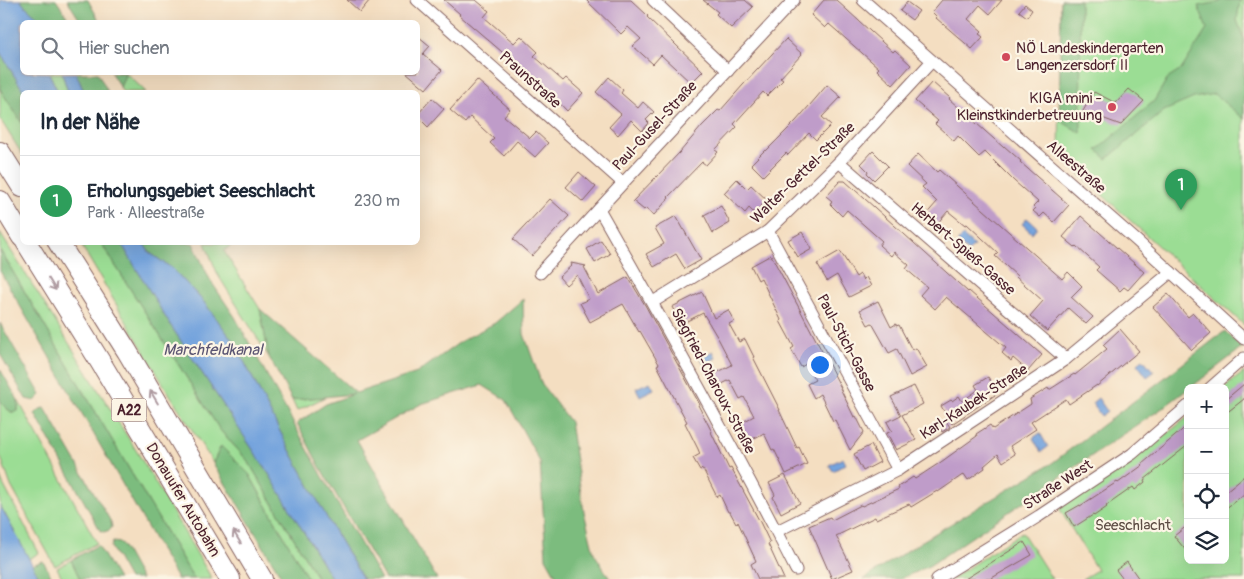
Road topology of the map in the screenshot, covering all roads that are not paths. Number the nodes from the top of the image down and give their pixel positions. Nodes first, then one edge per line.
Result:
1 (417, 0) edge
2 (653, 0) edge
3 (794, 0) edge
4 (863, 0) edge
5 (932, 61) junction
6 (728, 71) junction
7 (0, 152) edge
8 (839, 162) junction
9 (623, 183) junction
10 (20, 184) edge
11 (0, 201) edge
12 (599, 209) junction
13 (768, 231) junction
14 (20, 234) edge
15 (28, 245) edge
16 (60, 245) edge
17 (1171, 272) junction
18 (540, 273) dead end
19 (653, 302) junction
20 (1244, 339) edge
21 (1244, 358) edge
22 (1066, 359) junction
23 (1215, 384) edge
24 (1184, 409) edge
25 (898, 470) junction
26 (776, 531) junction
27 (796, 570) dead end
28 (230, 579) edge
29 (262, 579) edge
30 (937, 579) edge

1 - 9 street, Praunstraße
2 - 6 street
3 - 6 street, Paul-Gusel-Straße
4 - 5 street, Alleestraße
5 - 8 street, Walter-Gettel-Straße
5 - 17 street, Alleestraße
6 - 9 street, Paul-Gusel-Straße
7 - 10 highway
8 - 13 street, Walter-Gettel-Straße
8 - 22 street, Herbert-Spieß-Gasse
9 - 12 street, Paul-Gusel-Straße
11 - 14 highway
12 - 18 street, Paul-Gusel-Straße
12 - 19 street, Siegfried-Charoux-Straße
13 - 19 street, Walter-Gettel-Straße
13 - 25 street, Paul-Stich-Gasse
15 -> 28 highway, Donauufer Autobahn / A22
29 -> 16 highway, Donauufer Autobahn / A22
17 - 20 street, Alleestraße
17 - 22 street, Karl-Kaubek-Straße
19 - 26 street, Siegfried-Charoux-Straße
21 - 23 street
22 - 25 street, Karl-Kaubek-Straße
24 - 30 street, Straße West
25 - 26 street, Karl-Kaubek-Straße
26 - 27 street, Siegfried-Charoux-Straße

